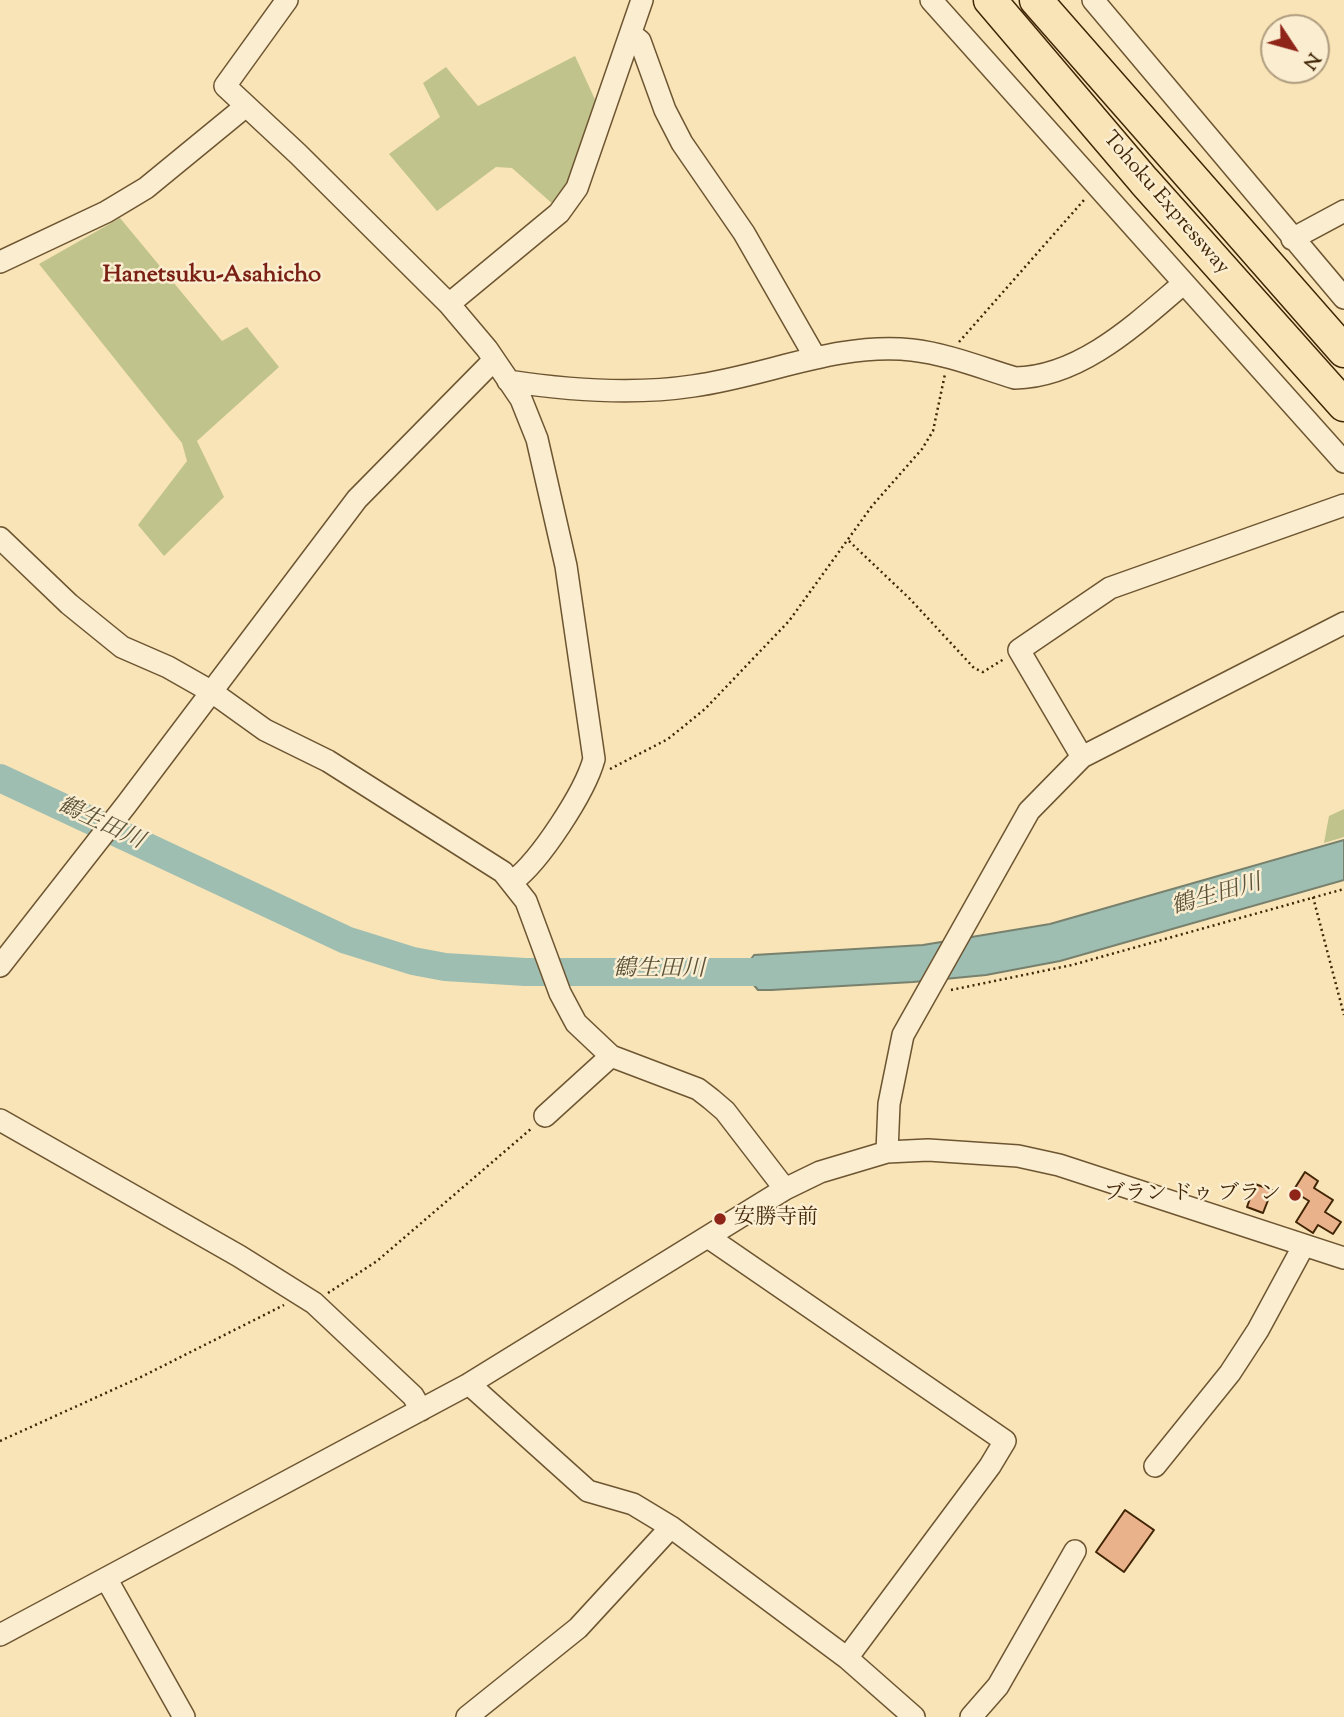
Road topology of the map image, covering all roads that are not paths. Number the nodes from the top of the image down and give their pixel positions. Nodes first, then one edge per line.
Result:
1 (286, 0) edge
2 (642, 0) edge
3 (931, 0) edge
4 (989, 0) edge
5 (1036, 0) edge
6 (1093, 0) edge
7 (631, 34) junction
8 (246, 106) junction
9 (1344, 211) edge
10 (1292, 239) junction
11 (0, 262) edge
12 (1184, 283) junction
13 (1344, 298) edge
14 (449, 304) junction
15 (1344, 351) edge
16 (815, 357) junction
17 (494, 360) junction
18 (508, 381) junction
19 (1344, 405) edge
20 (1344, 462) edge
21 (1344, 505) edge
22 (0, 538) edge
23 (1344, 623) edge
24 (212, 692) junction
25 (1082, 757) junction
26 (513, 881) junction
27 (0, 966) edge
28 (611, 1056) junction
29 (545, 1116) road end
30 (0, 1120) edge
31 (887, 1152) junction
32 (785, 1189) junction
33 (708, 1237) junction
34 (1304, 1245) junction
35 (1344, 1258) edge
36 (469, 1384) junction
37 (421, 1410) junction
38 (1155, 1466) dead end
39 (671, 1527) junction
40 (1075, 1551) dead end
41 (107, 1580) junction
42 (0, 1635) edge
43 (848, 1658) junction
44 (184, 1717) edge
45 (467, 1717) edge
46 (914, 1717) edge
47 (971, 1717) edge

1 - 8 street
2 - 7 street
3 - 12 street
4 - 19 highway, Tohoku Expressway
5 - 15 highway, Tohoku Expressway
6 - 10 street
7 - 14 street
7 - 16 street
8 - 11 street
8 - 14 street
9 - 10 street
10 - 13 street
12 - 16 street
12 - 20 street
14 - 17 street
16 - 18 street
17 - 18 street
17 - 24 street
18 - 26 street
21 - 25 street
22 - 24 street
23 - 25 street
24 - 26 street
24 - 27 street
25 - 31 street
26 - 28 street
28 - 29 street
28 - 32 street
30 - 37 street
31 - 32 street
31 - 34 street
32 - 33 street
33 - 36 street
33 - 43 street
34 - 35 street
34 - 38 street
36 - 37 street
36 - 39 street
37 - 41 street
39 - 43 street
39 - 45 street
40 - 47 street
41 - 42 street
41 - 44 street
43 - 46 street

